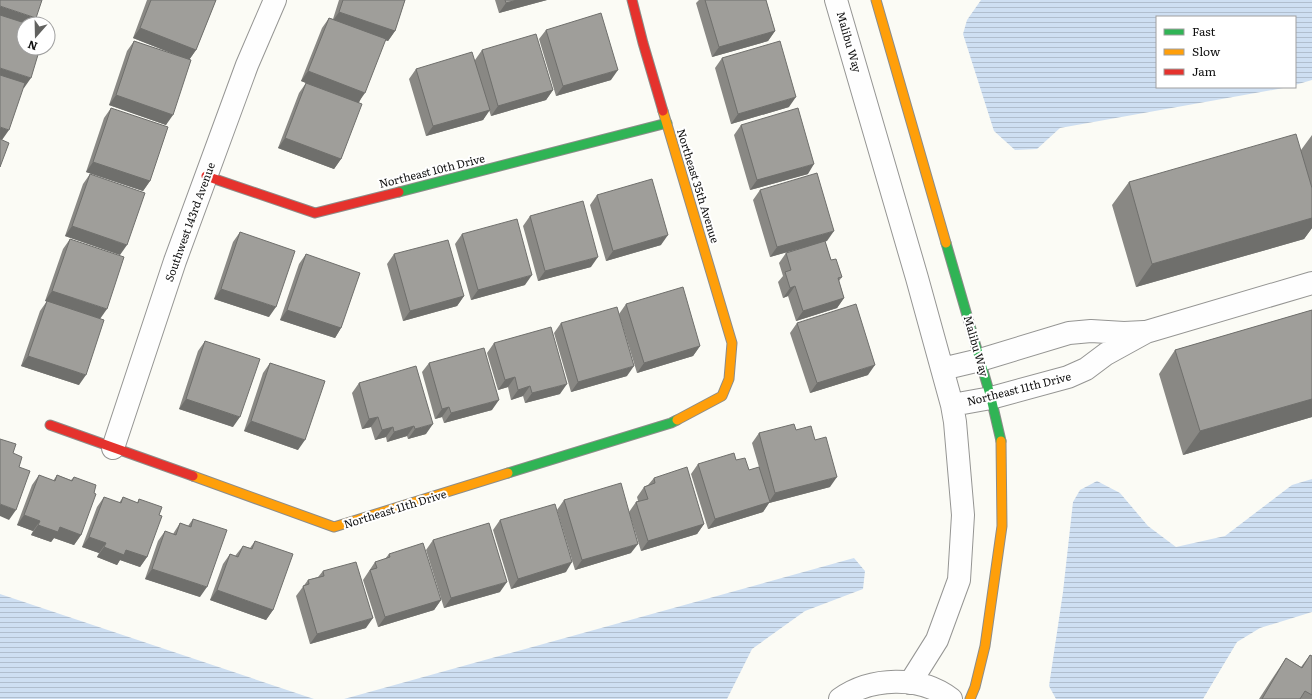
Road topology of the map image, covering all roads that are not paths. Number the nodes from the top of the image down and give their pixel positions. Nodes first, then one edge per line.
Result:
1 (275, 0) edge
2 (632, 0) edge
3 (836, 0) edge
4 (876, 0) edge
5 (667, 123) junction
6 (206, 176) junction
7 (1312, 283) edge
8 (1146, 332) junction
9 (980, 360) junction
10 (942, 369) junction
11 (729, 379) joint
12 (991, 398) junction
13 (952, 405) junction
14 (50, 425) dead end
15 (113, 448) junction
16 (910, 683) junction
17 (840, 699) edge
18 (951, 699) edge
19 (970, 699) edge

1 - 6 street, Southwest 143rd Avenue
2 - 5 street, Northeast 35th Avenue
3 - 10 street, Malibu Way
4 - 9 street, Malibu Way
5 - 6 street, Northeast 10th Drive
5 - 11 street, Northeast 35th Avenue
6 - 15 street, Southwest 143rd Avenue
7 - 8 street, Northeast 11th Drive
8 - 9 street, Northeast 11th Drive
8 - 12 street, Northeast 11th Drive
9 - 10 street, Northeast 11th Drive
9 - 12 street, Malibu Way
10 - 13 street, Malibu Way
11 - 15 street, Northeast 11th Drive
12 - 13 street, Northeast 11th Drive
12 - 19 street, Malibu Way
13 - 16 street, Malibu Way
14 - 15 street, Northeast 11th Drive
16 - 17 street
16 - 18 street

